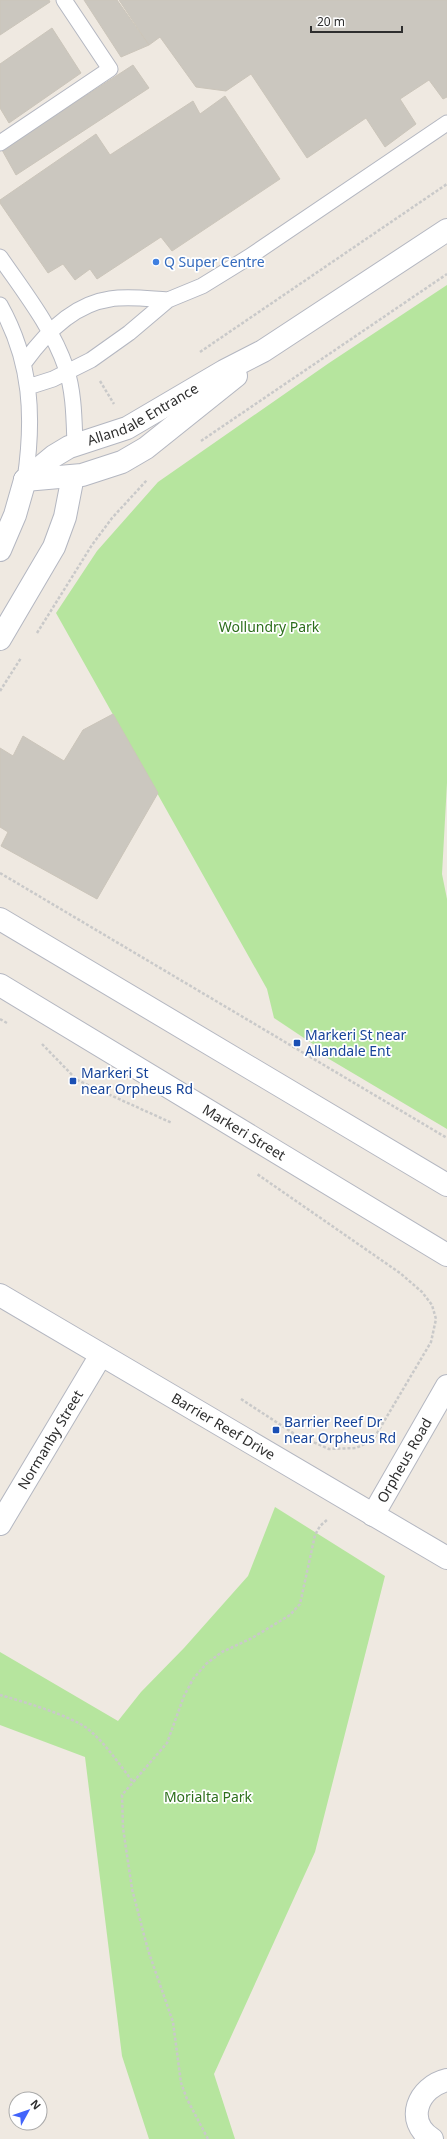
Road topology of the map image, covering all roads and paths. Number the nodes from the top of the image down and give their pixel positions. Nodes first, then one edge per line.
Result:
1 (64, 0) edge
2 (447, 123) edge
3 (0, 143) edge
4 (447, 184) edge
5 (447, 230) edge
6 (0, 257) edge
7 (447, 274) edge
8 (168, 300) junction
9 (0, 305) edge
10 (50, 332) junction
11 (263, 351) junction
12 (194, 356) dead end
13 (24, 363) junction
14 (67, 373) junction
15 (97, 375) dead end
16 (28, 387) junction
17 (116, 407) dead end
18 (198, 443) dead end
19 (75, 444) junction
20 (73, 476) junction
21 (149, 478) dead end
22 (24, 480) junction
23 (0, 550) edge
24 (0, 639) edge
25 (33, 639) dead end
26 (25, 652) dead end
27 (0, 691) edge
28 (0, 873) edge
29 (0, 919) edge
30 (0, 986) edge
31 (0, 1019) edge
32 (11, 1025) dead end
33 (39, 1041) dead end
34 (174, 1124) dead end
35 (447, 1138) edge
36 (255, 1173) dead end
37 (447, 1185) edge
38 (447, 1255) edge
39 (0, 1295) edge
40 (101, 1355) junction
41 (447, 1386) edge
42 (241, 1399) dead end
43 (341, 1496) junction
44 (373, 1515) junction
45 (0, 1524) edge
46 (447, 1558) edge
47 (0, 1695) edge
48 (133, 1782) junction
49 (447, 2080) edge
50 (208, 2139) edge
51 (432, 2139) edge

1 - 3 lane
2 - 8 lane
4 - 12 path
5 - 11 street, Allandale Entrance
6 - 10 lane
7 - 18 path
8 - 10 lane
8 - 14 lane
9 - 13 lane
10 - 13 lane
10 - 14 lane
11 - 19 street, Allandale Entrance
11 - 20 street, Allandale Entrance
13 - 16 lane
14 - 16 lane
14 - 19 lane
15 - 17 path
16 - 22 lane
19 - 20 street
19 - 22 street, Allandale Entrance
20 - 22 street, Allandale Entrance
20 - 24 street
21 - 25 path
22 - 23 street
26 - 27 path
28 - 35 path
29 - 37 street
30 - 38 street, Markeri Street
31 - 32 path
33 - 34 path
36 - 42 path
39 - 40 street, Barrier Reef Drive
40 - 43 street, Barrier Reef Drive
40 - 45 street, Normanby Street
41 - 44 street, Orpheus Road
43 - 44 street, Barrier Reef Drive
43 - 48 path
44 - 46 street, Barrier Reef Drive
47 - 48 path
48 - 50 path
49 - 51 street

